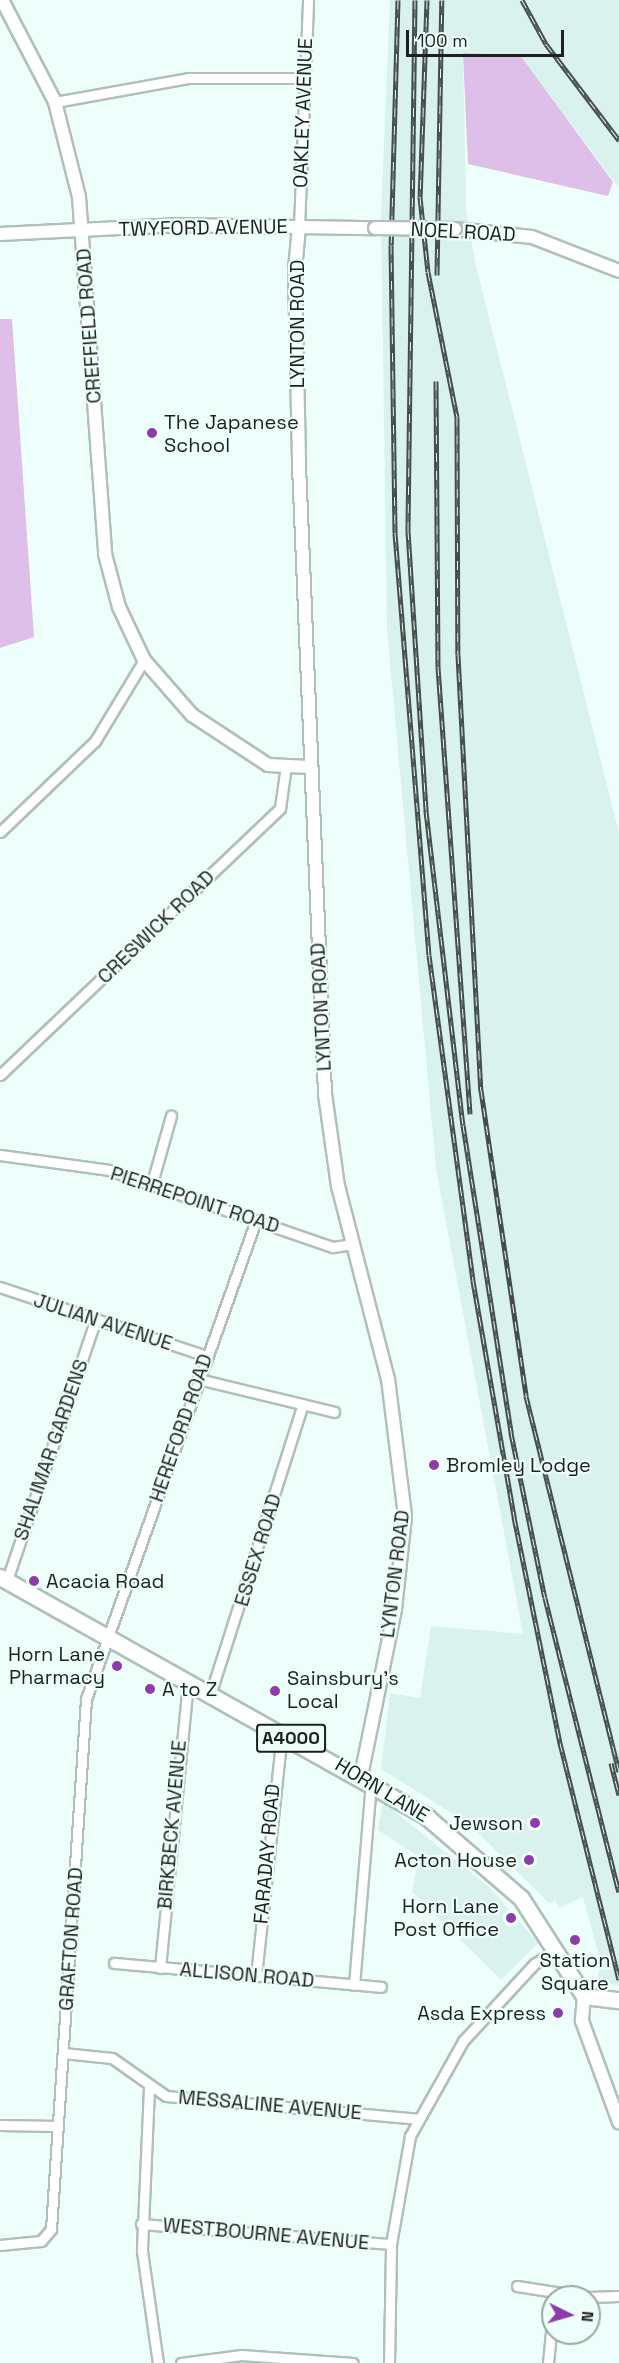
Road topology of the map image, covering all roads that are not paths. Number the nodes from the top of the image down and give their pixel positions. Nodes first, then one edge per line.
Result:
1 (2, 0) edge
2 (308, 0) edge
3 (304, 78) junction
4 (55, 102) junction
5 (299, 226) junction
6 (82, 231) junction
7 (0, 234) edge
8 (619, 272) edge
9 (144, 660) junction
10 (286, 766) junction
11 (310, 767) junction
12 (0, 832) edge
13 (0, 1075) edge
14 (171, 1116) dead end
15 (0, 1155) edge
16 (152, 1183) junction
17 (256, 1220) junction
18 (351, 1244) junction
19 (0, 1287) edge
20 (96, 1319) junction
21 (206, 1356) junction
22 (198, 1378) junction
23 (303, 1404) junction
24 (334, 1412) dead end
25 (3, 1578) edge
26 (109, 1637) junction
27 (188, 1683) junction
28 (210, 1695) junction
29 (282, 1733) junction
30 (367, 1779) junction
31 (556, 1950) junction
32 (114, 1963) dead end
33 (160, 1968) junction
34 (256, 1976) junction
35 (354, 1985) junction
36 (381, 1987) dead end
37 (584, 1996) junction
38 (619, 2000) edge
39 (63, 2053) junction
40 (149, 2088) junction
41 (417, 2119) junction
42 (619, 2122) edge
43 (0, 2125) edge
44 (56, 2126) junction
45 (141, 2224) junction
46 (391, 2244) junction
47 (0, 2245) edge
48 (517, 2286) dead end
49 (541, 2291) edge
50 (619, 2296) edge
51 (601, 2297) edge
52 (550, 2345) edge
53 (158, 2363) edge
54 (181, 2363) edge
55 (353, 2363) edge
56 (389, 2363) edge
57 (548, 2363) edge

1 - 4 street, CREFFIELD ROAD
2 - 3 street, OAKLEY AVENUE
3 - 4 street
3 - 5 street, OAKLEY AVENUE
4 - 6 street, CREFFIELD ROAD
5 - 6 street, TWYFORD AVENUE
5 - 8 street, NOEL ROAD, bridge
5 - 11 street, LYNTON ROAD
6 - 7 street, TWYFORD AVENUE
6 - 9 street, CREFFIELD ROAD
9 - 10 street, CREFFIELD ROAD
9 - 12 street
10 - 11 street, CREFFIELD ROAD
10 - 13 street, CRESWICK ROAD
11 - 18 street, LYNTON ROAD
14 - 16 street
15 - 16 street, PIERREPOINT ROAD
16 - 17 street, PIERREPOINT ROAD
17 - 18 street, PIERREPOINT ROAD
17 - 21 street, HEREFORD ROAD
18 - 30 street, LYNTON ROAD
19 - 20 street, JULIAN AVENUE
20 - 21 street, JULIAN AVENUE
20 - 25 street, SHALIMAR GARDENS
21 - 22 street, HEREFORD ROAD
22 - 23 street
22 - 26 street, HEREFORD ROAD
23 - 24 street
23 - 28 street, ESSEX ROAD
25 - 26 main road, HORN LANE / A4000
26 - 27 main road, HORN LANE / A4000
26 - 39 street, GRAFTON ROAD
27 - 28 main road, HORN LANE / A4000
27 - 33 street, BIRKBECK AVENUE
28 - 29 main road, HORN LANE / A4000
29 - 30 main road, HORN LANE / A4000
29 - 34 street, FARADAY ROAD
30 - 31 main road, HORN LANE / A4000
30 - 35 street
31 - 37 main road, HORN LANE / A4000
31 - 41 street
32 - 33 street, ALLISON ROAD
33 - 34 street, ALLISON ROAD
34 - 35 street, ALLISON ROAD
35 - 36 street, ALLISON ROAD
37 - 38 main road
37 - 42 street
39 - 40 street, MESSALINE AVENUE
39 - 44 street, GRAFTON ROAD
40 - 41 street, MESSALINE AVENUE
40 - 45 street
41 - 46 street
43 - 44 street
44 - 47 street, GRAFTON ROAD
45 - 46 street, WESTBOURNE AVENUE
45 - 53 street
46 - 56 street
48 - 49 street
50 - 51 street
52 - 57 street
54 - 55 street

